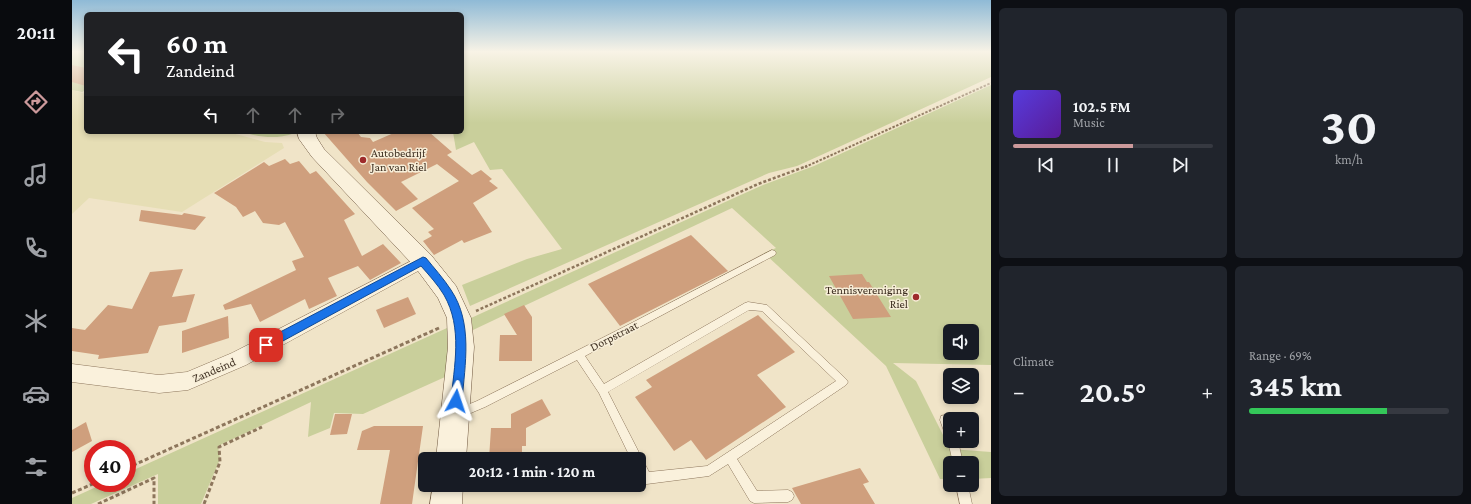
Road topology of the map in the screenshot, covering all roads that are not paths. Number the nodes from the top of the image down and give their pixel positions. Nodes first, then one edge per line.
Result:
1 (307, 134) edge
2 (772, 253) dead end
3 (423, 260) junction
4 (579, 354) junction
5 (72, 373) edge
6 (602, 390) junction
7 (455, 415) junction
8 (451, 452) edge
9 (633, 452) edge
10 (730, 457) junction
11 (646, 478) edge
12 (447, 492) edge
13 (963, 492) edge
14 (788, 496) dead end
15 (446, 504) edge
16 (966, 504) edge

1 - 3 street
2 - 4 lane, Dorpstraat
3 - 5 street, Zandeind
3 - 7 street
4 - 6 lane
4 - 7 lane, Dorpstraat
6 - 9 lane
6 - 10 lane
7 - 8 street
10 - 11 lane
10 - 14 lane
12 - 15 street
13 - 16 lane

